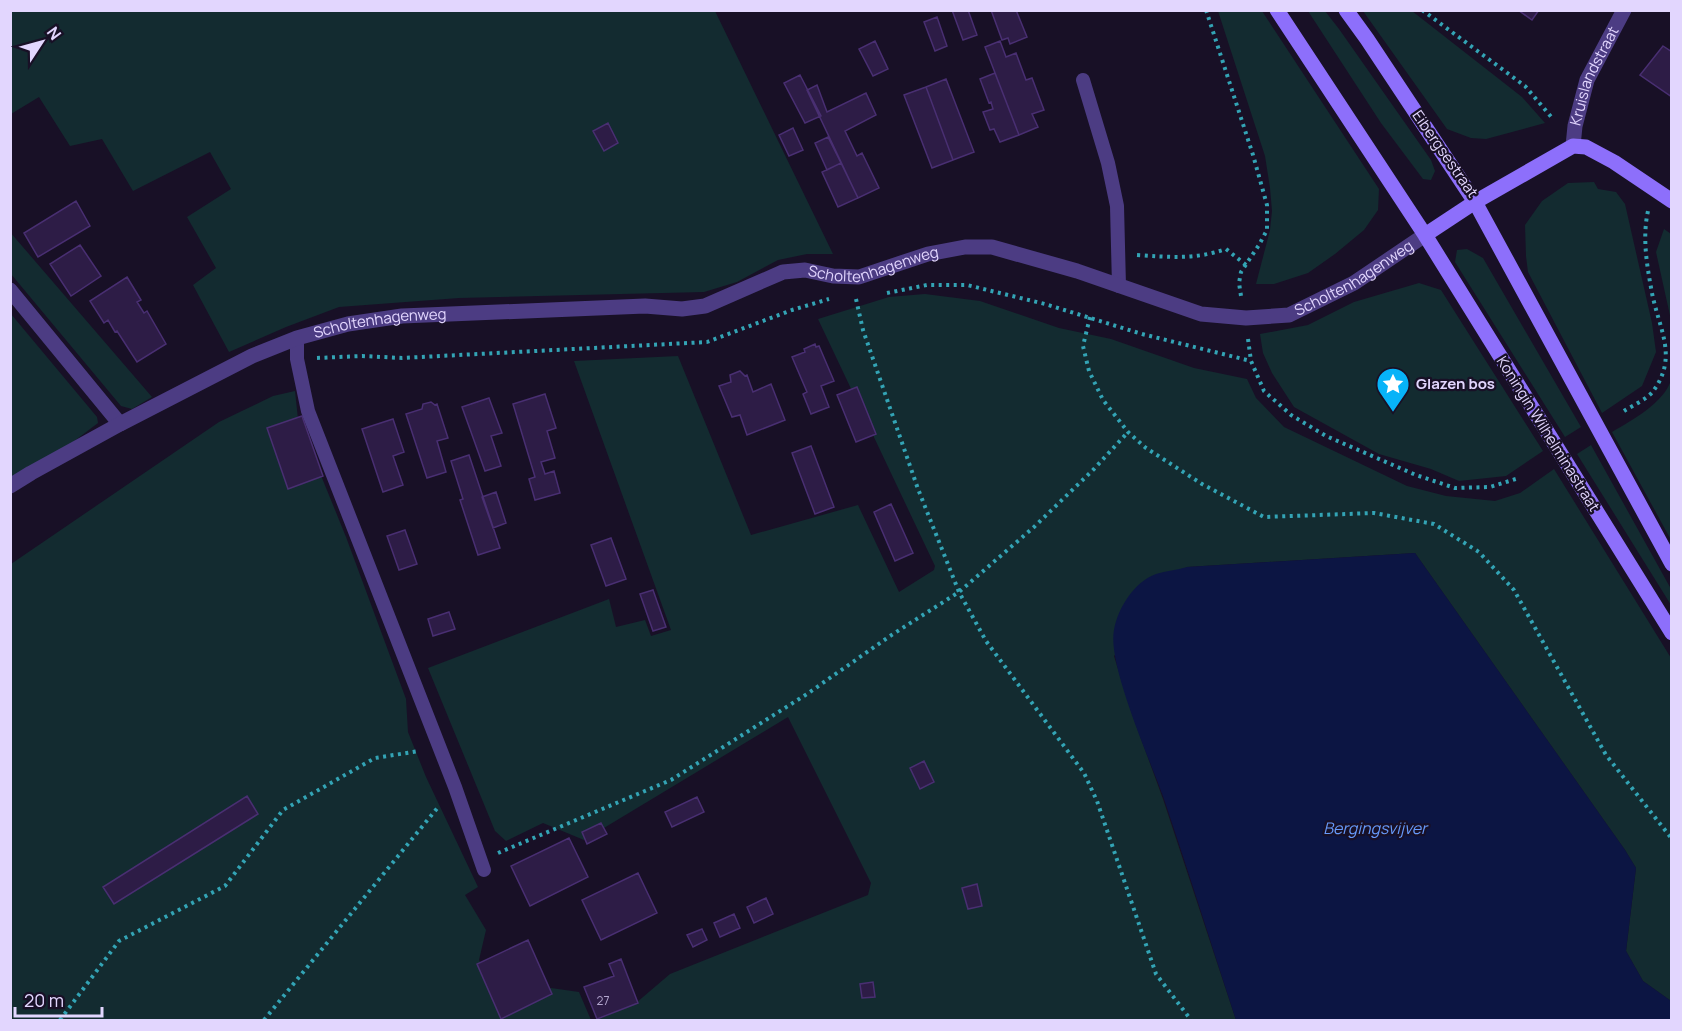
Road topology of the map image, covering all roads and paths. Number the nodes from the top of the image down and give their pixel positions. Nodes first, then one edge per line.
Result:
1 (1206, 10) edge
2 (1276, 10) edge
3 (1346, 10) edge
4 (1422, 10) edge
5 (1624, 10) edge
6 (1083, 80) dead end
7 (1573, 146) junction
8 (1658, 191) junction
9 (1671, 201) edge
10 (1475, 202) junction
11 (1425, 235) junction
12 (1119, 253) junction
13 (1246, 265) junction
14 (1119, 285) junction
15 (10, 290) edge
16 (876, 296) dead end
17 (866, 297) dead end
18 (838, 298) dead end
19 (847, 298) dead end
20 (855, 298) junction
21 (1090, 317) junction
22 (1246, 318) junction
23 (297, 338) junction
24 (297, 359) junction
25 (1624, 411) dead end
26 (120, 424) junction
27 (1128, 432) junction
28 (1519, 478) dead end
29 (10, 486) edge
30 (1671, 564) edge
31 (959, 592) junction
32 (1671, 633) edge
33 (440, 748) junction
34 (455, 787) junction
35 (1671, 839) edge
36 (482, 865) joint
37 (60, 1020) edge
38 (264, 1020) edge
39 (1191, 1020) edge

1 - 13 path
2 - 11 main road
3 - 10 main road, Eibergsestraat
4 - 7 path
5 - 7 street, Kruislandstraat
6 - 12 lane
7 - 8 main road
7 - 10 main road, Eibergsestraat
8 - 9 main road
8 - 25 path
10 - 11 main road
10 - 30 main road
11 - 22 street, Scholtenhagenweg
11 - 32 main road, Koningin Wilhelminastraat
12 - 13 path
12 - 14 lane
13 - 22 path
14 - 22 street, Scholtenhagenweg
14 - 23 street, Scholtenhagenweg
15 - 26 street
16 - 21 path
17 - 20 path
18 - 24 path, Scholtenhagenweg
19 - 20 path
20 - 31 path
21 - 27 path
21 - 28 path
23 - 24 lane, Scholtenhagenweg
23 - 26 street, Scholtenhagenweg
24 - 33 lane, Scholtenhagenweg
26 - 29 street, Scholtenhagenweg
27 - 31 path
27 - 35 path
31 - 36 path
31 - 39 path
33 - 34 lane, Scholtenhagenweg
33 - 37 path
34 - 36 lane, Scholtenhagenweg
34 - 38 path

